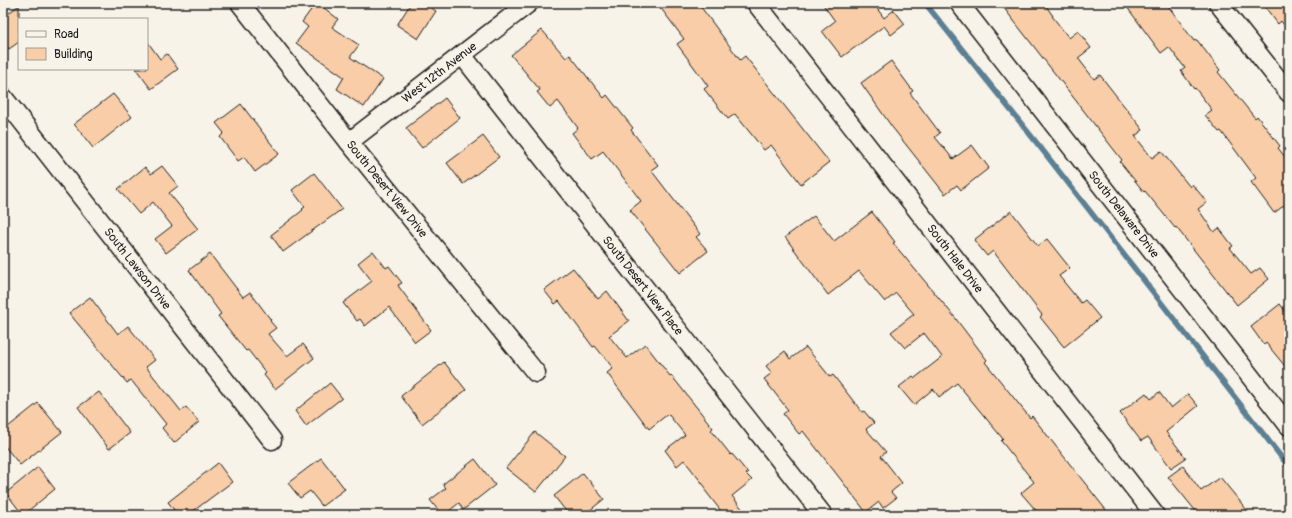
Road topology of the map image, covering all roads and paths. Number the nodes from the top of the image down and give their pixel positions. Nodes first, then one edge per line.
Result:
1 (240, 3) edge
2 (529, 3) edge
3 (756, 3) edge
4 (959, 3) edge
5 (1218, 3) edge
6 (462, 55) junction
7 (1289, 93) edge
8 (3, 97) edge
9 (349, 142) junction
10 (536, 373) dead end
11 (1289, 426) edge
12 (272, 440) dead end
13 (823, 515) edge
14 (1155, 515) edge

1 - 9 street, South Desert View Drive
2 - 6 street, West 12th Avenue
3 - 14 street, South Hale Drive
4 - 11 street, South Delaware Drive
5 - 7 street
6 - 9 street, West 12th Avenue
6 - 13 street, South Desert View Place
8 - 12 street, South Lawson Drive
9 - 10 street, South Desert View Drive

